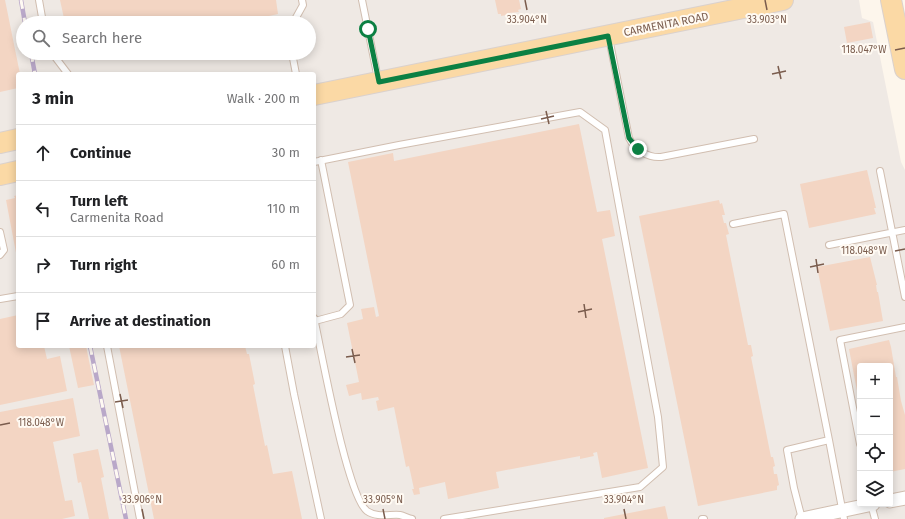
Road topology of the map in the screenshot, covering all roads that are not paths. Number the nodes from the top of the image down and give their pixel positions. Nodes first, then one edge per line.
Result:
1 (39, 0) edge
2 (302, 0) edge
3 (362, 0) edge
4 (783, 0) edge
5 (891, 0) edge
6 (42, 16) edge
7 (297, 16) edge
8 (608, 36) junction
9 (57, 60) edge
10 (293, 60) edge
11 (905, 69) edge
12 (66, 72) edge
13 (296, 72) edge
14 (379, 82) junction
15 (316, 95) edge
16 (16, 139) edge
17 (754, 139) dead end
18 (0, 142) edge
19 (321, 160) junction
20 (316, 161) edge
21 (16, 171) edge
22 (880, 171) dead end
23 (0, 175) edge
24 (733, 224) dead end
25 (905, 230) edge
26 (0, 232) edge
27 (892, 233) junction
28 (829, 245) dead end
29 (0, 255) edge
30 (16, 296) edge
31 (905, 297) edge
32 (0, 299) edge
33 (316, 319) edge
34 (905, 327) edge
35 (316, 328) edge
36 (107, 348) edge
37 (285, 348) edge
38 (858, 435) edge
39 (829, 440) junction
40 (905, 498) edge
41 (893, 500) edge
42 (864, 507) edge
43 (873, 507) edge
44 (843, 515) edge
45 (140, 519) edge
46 (321, 519) edge
47 (412, 519) edge
48 (444, 519) edge
49 (802, 519) edge
50 (875, 519) edge

1 - 6 lane
2 - 7 lane
3 - 14 lane
4 - 8 main road, CARMENITA ROAD
5 - 11 main road
8 - 14 main road, CARMENITA ROAD
8 - 17 lane
9 - 12 lane
10 - 13 lane
14 - 15 main road, CARMENITA ROAD
16 - 18 main road
19 - 20 lane
19 - 33 lane
19 - 48 lane
21 - 23 main road
22 - 27 lane
24 - 39 lane
25 - 27 lane
26 - 29 lane
27 - 28 lane
27 - 31 lane
30 - 32 lane
34 - 38 lane
35 - 47 lane
36 - 45 lane
37 - 46 lane
39 - 44 lane
39 - 49 lane
40 - 41 street
42 - 44 street
43 - 50 lane
44 - 49 street

